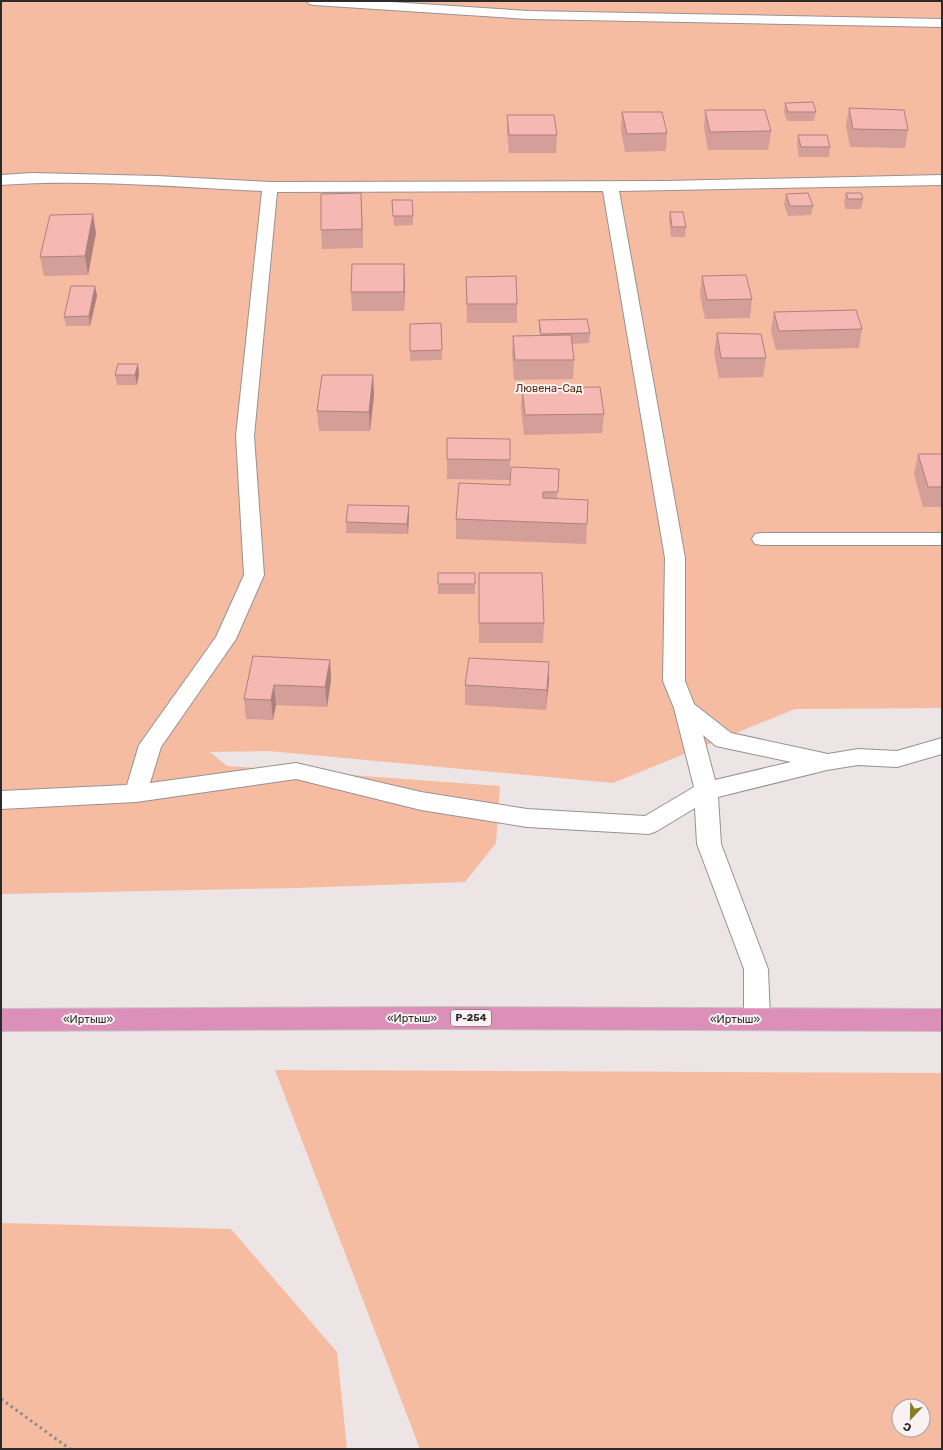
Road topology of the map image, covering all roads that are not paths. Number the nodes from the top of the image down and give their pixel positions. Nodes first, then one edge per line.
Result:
1 (314, 1) edge
2 (942, 23) edge
3 (1, 180) edge
4 (942, 180) edge
5 (610, 186) junction
6 (270, 187) junction
7 (942, 539) edge
8 (762, 540) dead end
9 (685, 708) junction
10 (942, 746) edge
11 (828, 762) junction
12 (706, 791) junction
13 (136, 793) junction
14 (1, 800) edge
15 (757, 1019) junction
16 (1, 1020) edge
17 (942, 1020) edge

1 - 2 lane
3 - 6 lane
4 - 5 lane
5 - 6 lane
5 - 9 lane
6 - 13 lane
7 - 8 lane
9 - 11 lane
9 - 12 lane
10 - 11 lane
11 - 12 lane
12 - 13 lane
12 - 15 lane
13 - 14 lane
15 - 16 highway, «Иртыш» / Р-254
15 - 17 highway, «Иртыш» / Р-254

